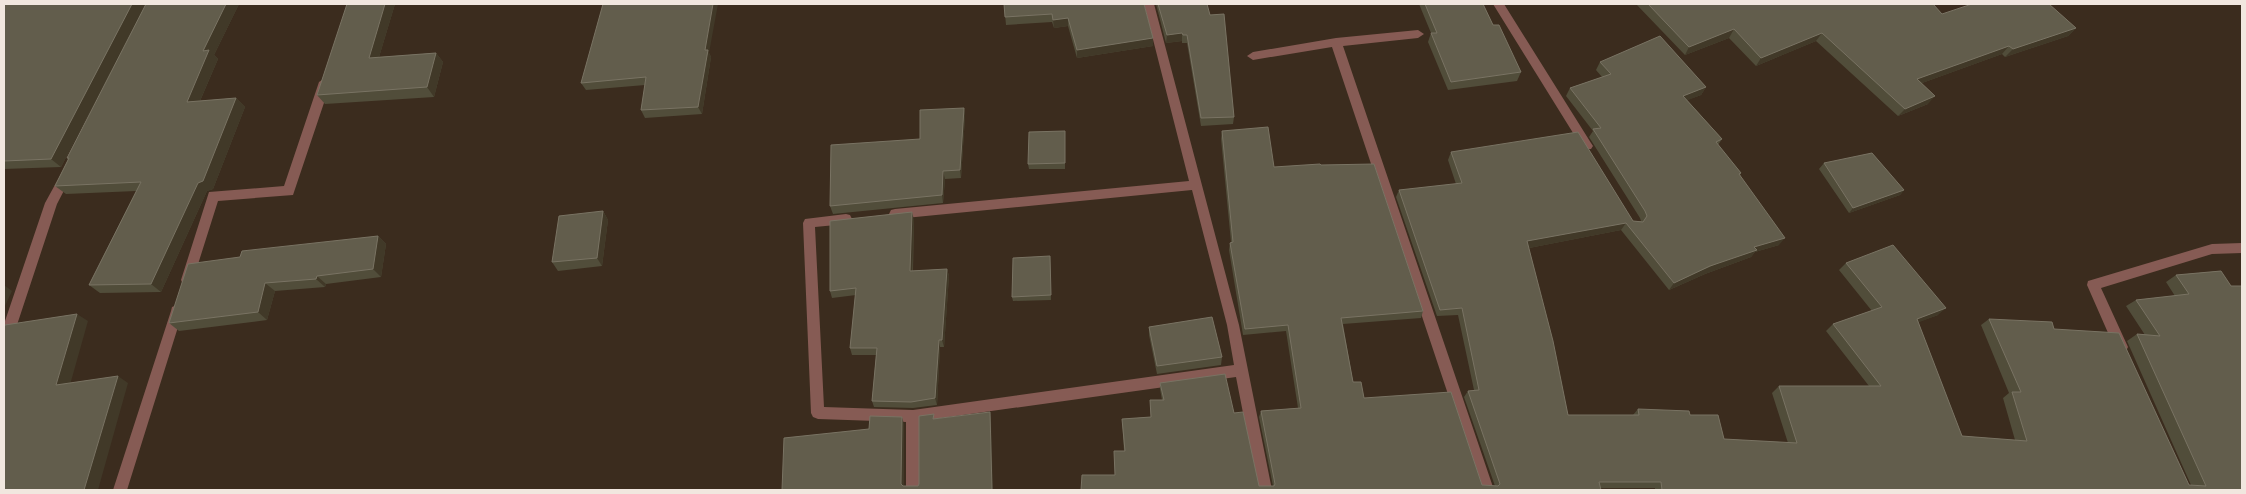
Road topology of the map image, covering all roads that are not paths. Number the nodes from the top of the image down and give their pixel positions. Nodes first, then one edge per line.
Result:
1 (1149, 4) edge
2 (1498, 4) edge
3 (1418, 34) dead end
4 (1336, 42) junction
5 (1253, 56) dead end
6 (330, 68) edge
7 (1592, 155) edge
8 (73, 160) edge
9 (1196, 185) junction
10 (878, 216) edge
11 (858, 218) edge
12 (2242, 248) edge
13 (4, 344) edge
14 (2125, 357) edge
15 (1241, 370) junction
16 (913, 416) junction
17 (120, 490) edge
18 (913, 490) edge
19 (1265, 490) edge
20 (1486, 490) edge

1 - 9 street
2 - 7 street
3 - 4 street
4 - 5 street
4 - 20 street
6 - 17 street
8 - 13 street
9 - 10 street
9 - 15 street
11 - 16 street
12 - 14 street
15 - 16 street
15 - 19 street
16 - 18 street

